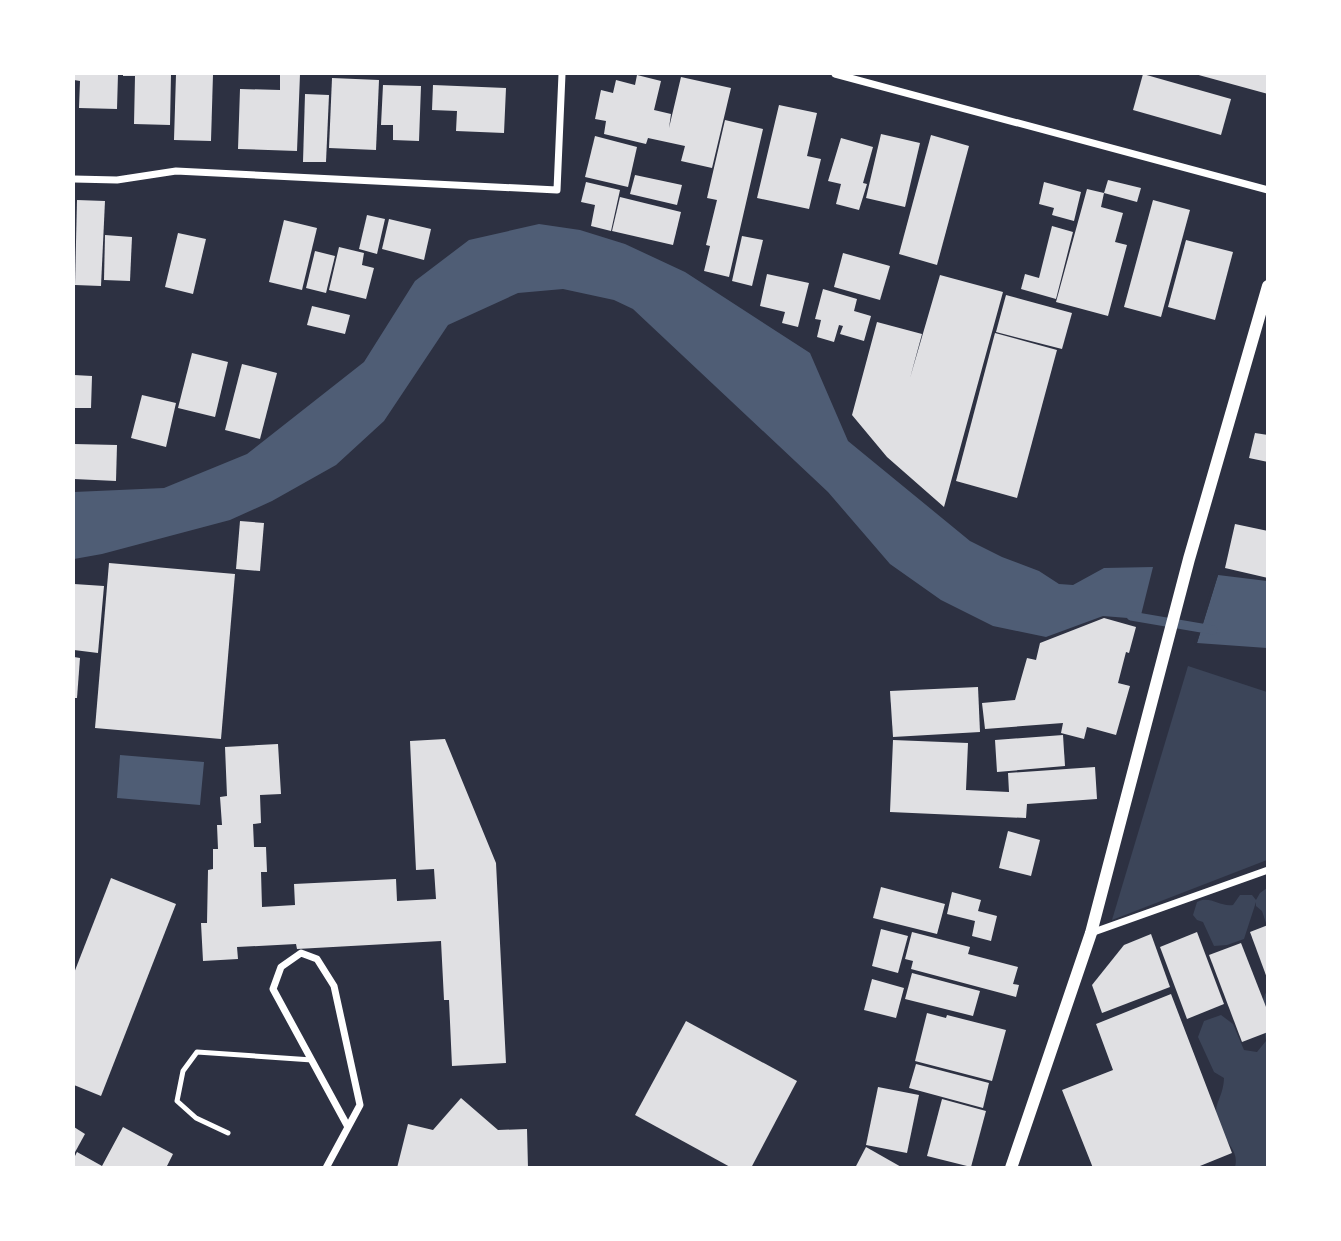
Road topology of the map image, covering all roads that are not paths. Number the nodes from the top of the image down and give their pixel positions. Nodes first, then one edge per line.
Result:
1 (562, 74) edge
2 (835, 74) edge
3 (74, 179) edge
4 (1268, 190) edge
5 (1268, 286) edge
6 (1268, 870) edge
7 (1091, 933) junction
8 (312, 1060) junction
9 (348, 1127) junction
10 (228, 1133) dead end
11 (326, 1167) edge
12 (1011, 1167) edge

1 - 3 street
2 - 4 street
5 - 7 street
6 - 7 street
7 - 12 street
8 - 9 street
8 - 9 street
8 - 10 lane
9 - 11 street

